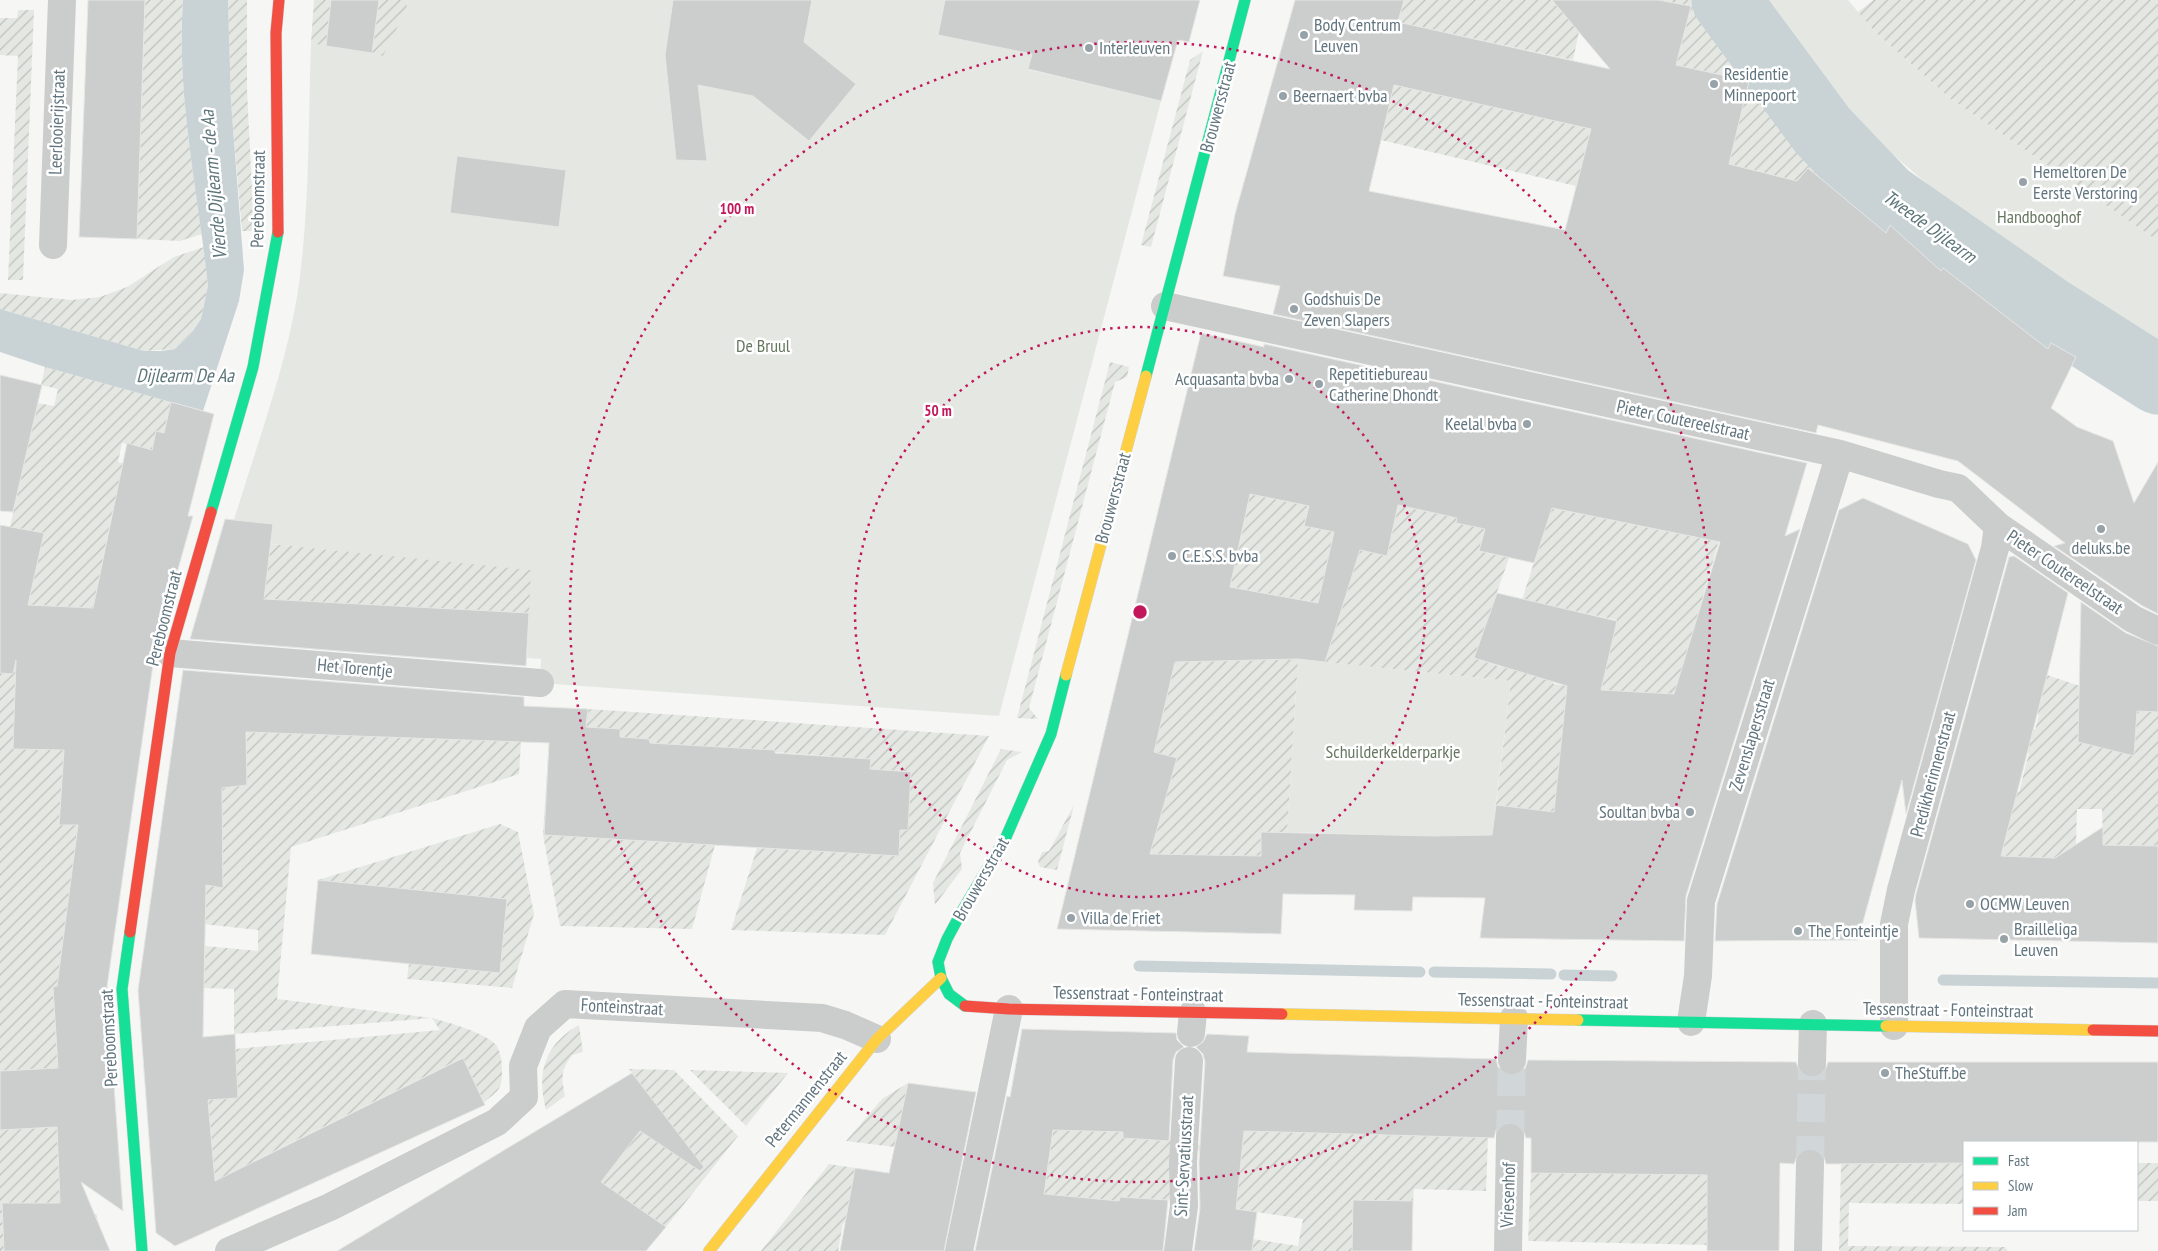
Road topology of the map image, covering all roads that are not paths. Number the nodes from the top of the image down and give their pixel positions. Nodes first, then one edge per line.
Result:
1 (62, 0) edge
2 (279, 0) edge
3 (1245, 0) edge
4 (53, 245) dead end
5 (1166, 306) junction
6 (1840, 454) junction
7 (1998, 526) junction
8 (2158, 631) edge
9 (170, 653) junction
10 (540, 683) dead end
11 (941, 978) junction
12 (1009, 1009) junction
13 (1514, 1018) junction
14 (1691, 1022) junction
15 (1813, 1024) junction
16 (1894, 1026) junction
17 (2158, 1031) edge
18 (877, 1039) junction
19 (1512, 1060) tunnel mouth
20 (1189, 1061) dead end
21 (1812, 1062) tunnel mouth
22 (1510, 1138) tunnel mouth
23 (1810, 1164) tunnel mouth
24 (142, 1251) edge
25 (229, 1251) edge
26 (709, 1251) edge
27 (959, 1251) edge
28 (1178, 1251) edge
29 (1508, 1251) edge
30 (1808, 1251) edge

1 - 4 street, Leerlooierijstraat
2 - 9 street, Pereboomstraat
3 - 5 street, Brouwersstraat
5 - 6 street, Pieter Coutereelstraat
5 - 11 street, Brouwersstraat
6 - 7 street, Pieter Coutereelstraat
6 - 14 street, Zevenslapersstraat
7 - 8 street, Pieter Coutereelstraat
7 - 16 street, Predikherinnenstraat
9 - 10 street, Het Torentje
9 - 24 street, Pereboomstraat
11 - 12 street, Tessenstraat - Fonteinstraat
11 - 18 street, Petermannenstraat
12 - 13 street, Tessenstraat - Fonteinstraat
12 - 27 street
13 - 14 street, Tessenstraat - Fonteinstraat
13 - 19 street
14 - 15 street, Tessenstraat - Fonteinstraat
15 - 16 street, Tessenstraat - Fonteinstraat
15 - 21 street
16 - 17 street, Tessenstraat - Fonteinstraat
18 - 25 street, Fonteinstraat
18 - 26 street, Petermannenstraat
20 - 28 street, Sint-Servatiusstraat
22 - 29 street, Vriesenhof
23 - 30 street

